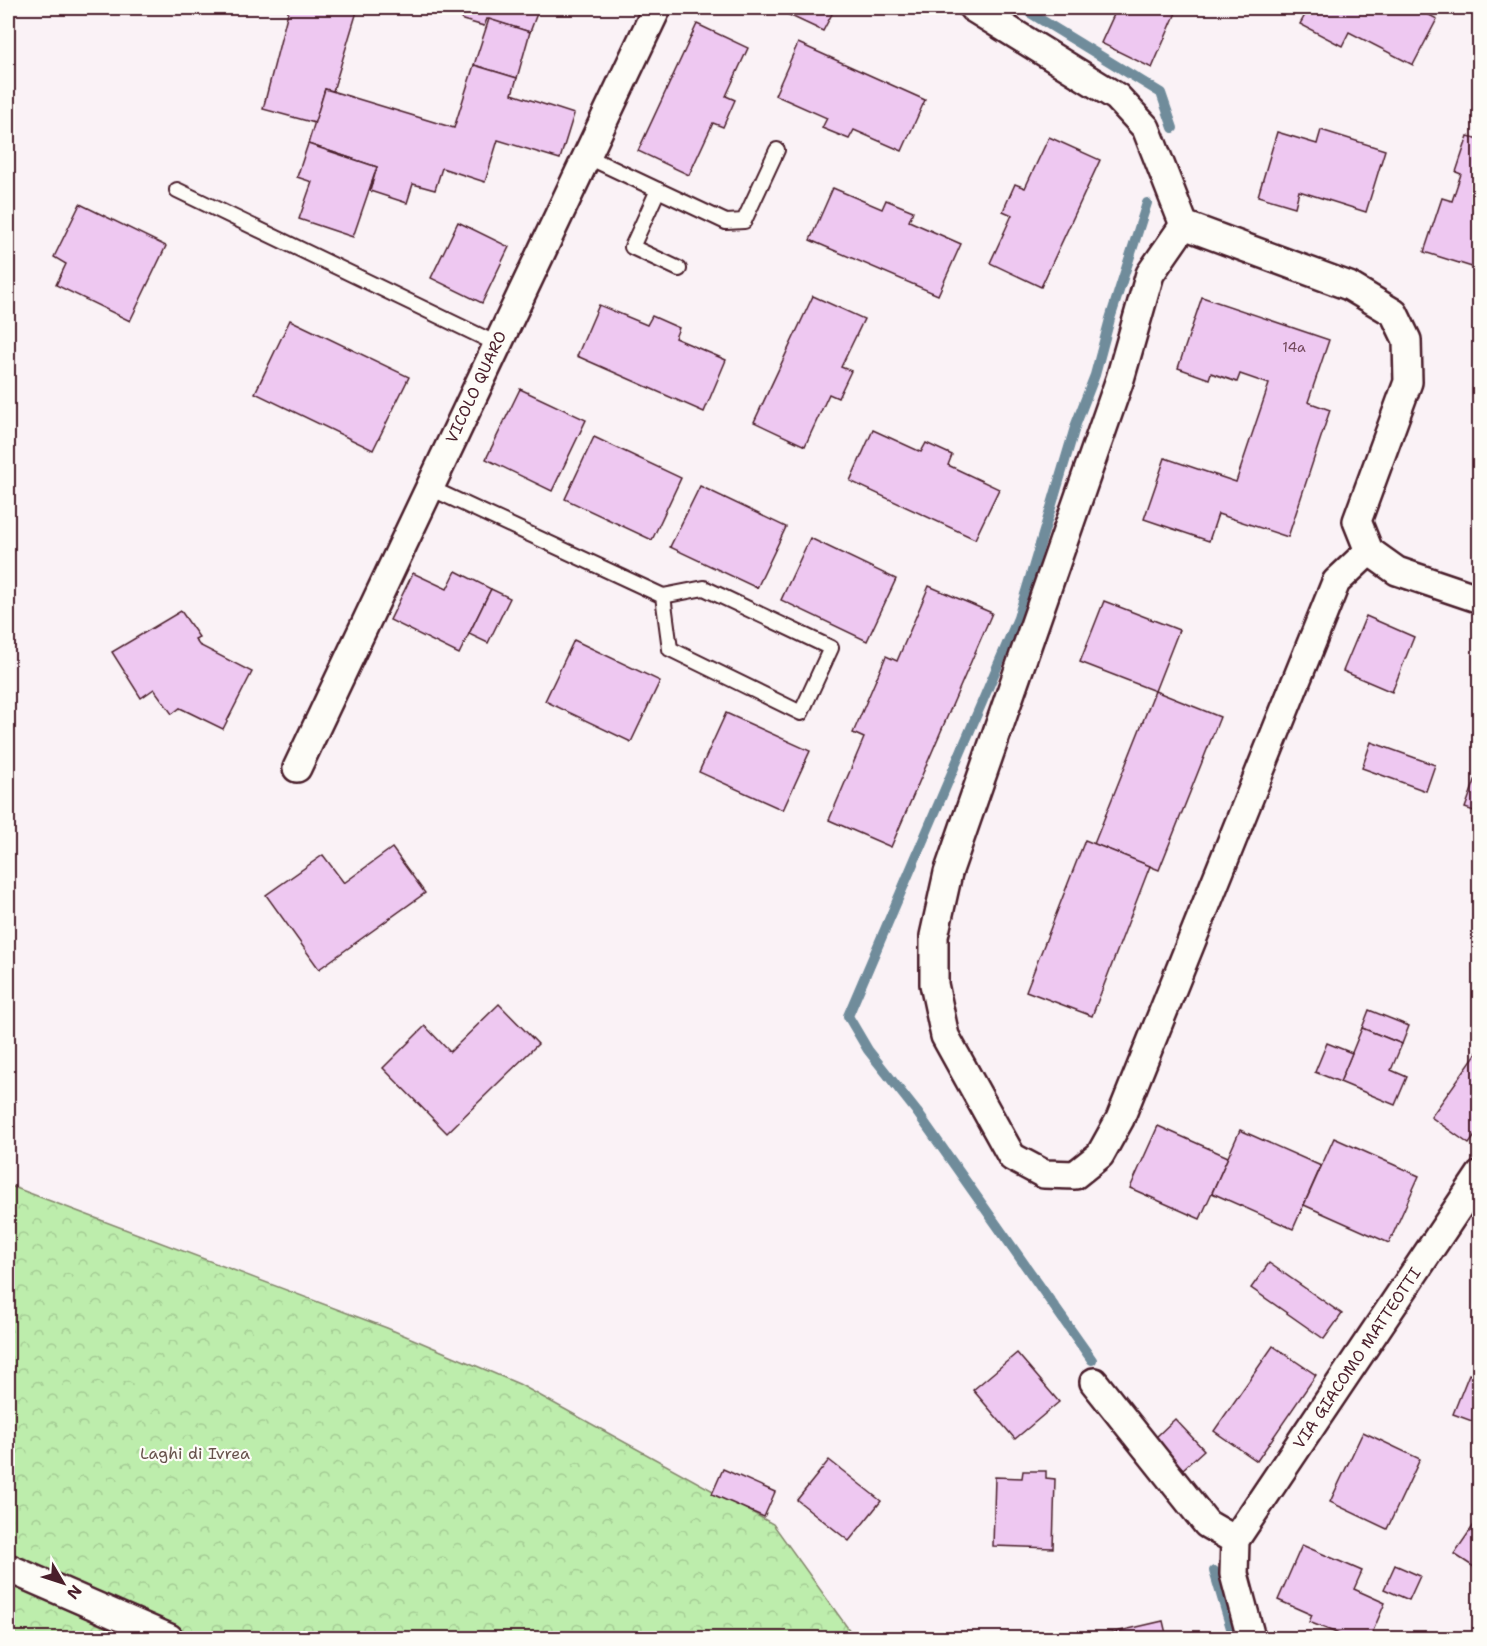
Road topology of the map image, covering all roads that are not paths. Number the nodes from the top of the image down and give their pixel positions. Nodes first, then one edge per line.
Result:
1 (657, 8) edge
2 (974, 8) edge
3 (777, 150) dead end
4 (586, 156) junction
5 (177, 190) dead end
6 (658, 190) junction
7 (1184, 225) junction
8 (679, 269) dead end
9 (496, 344) junction
10 (428, 487) junction
11 (1369, 551) junction
12 (663, 596) junction
13 (1479, 599) edge
14 (297, 768) dead end
15 (1479, 1175) edge
16 (1094, 1382) dead end
17 (1235, 1540) junction
18 (8, 1568) edge
19 (169, 1638) edge
20 (1251, 1638) edge

1 - 4 street, VICOLO QUARO
2 - 7 street
3 - 6 lane
4 - 6 lane
4 - 9 street, VICOLO QUARO
5 - 9 lane
6 - 8 lane
7 - 11 street
7 - 11 street
9 - 10 street, VICOLO QUARO
10 - 12 lane
10 - 14 street, VICOLO QUARO
11 - 13 street
12 - 12 lane
15 - 17 street, VIA GIACOMO MATTEOTTI
16 - 17 street
17 - 20 street
18 - 19 street

